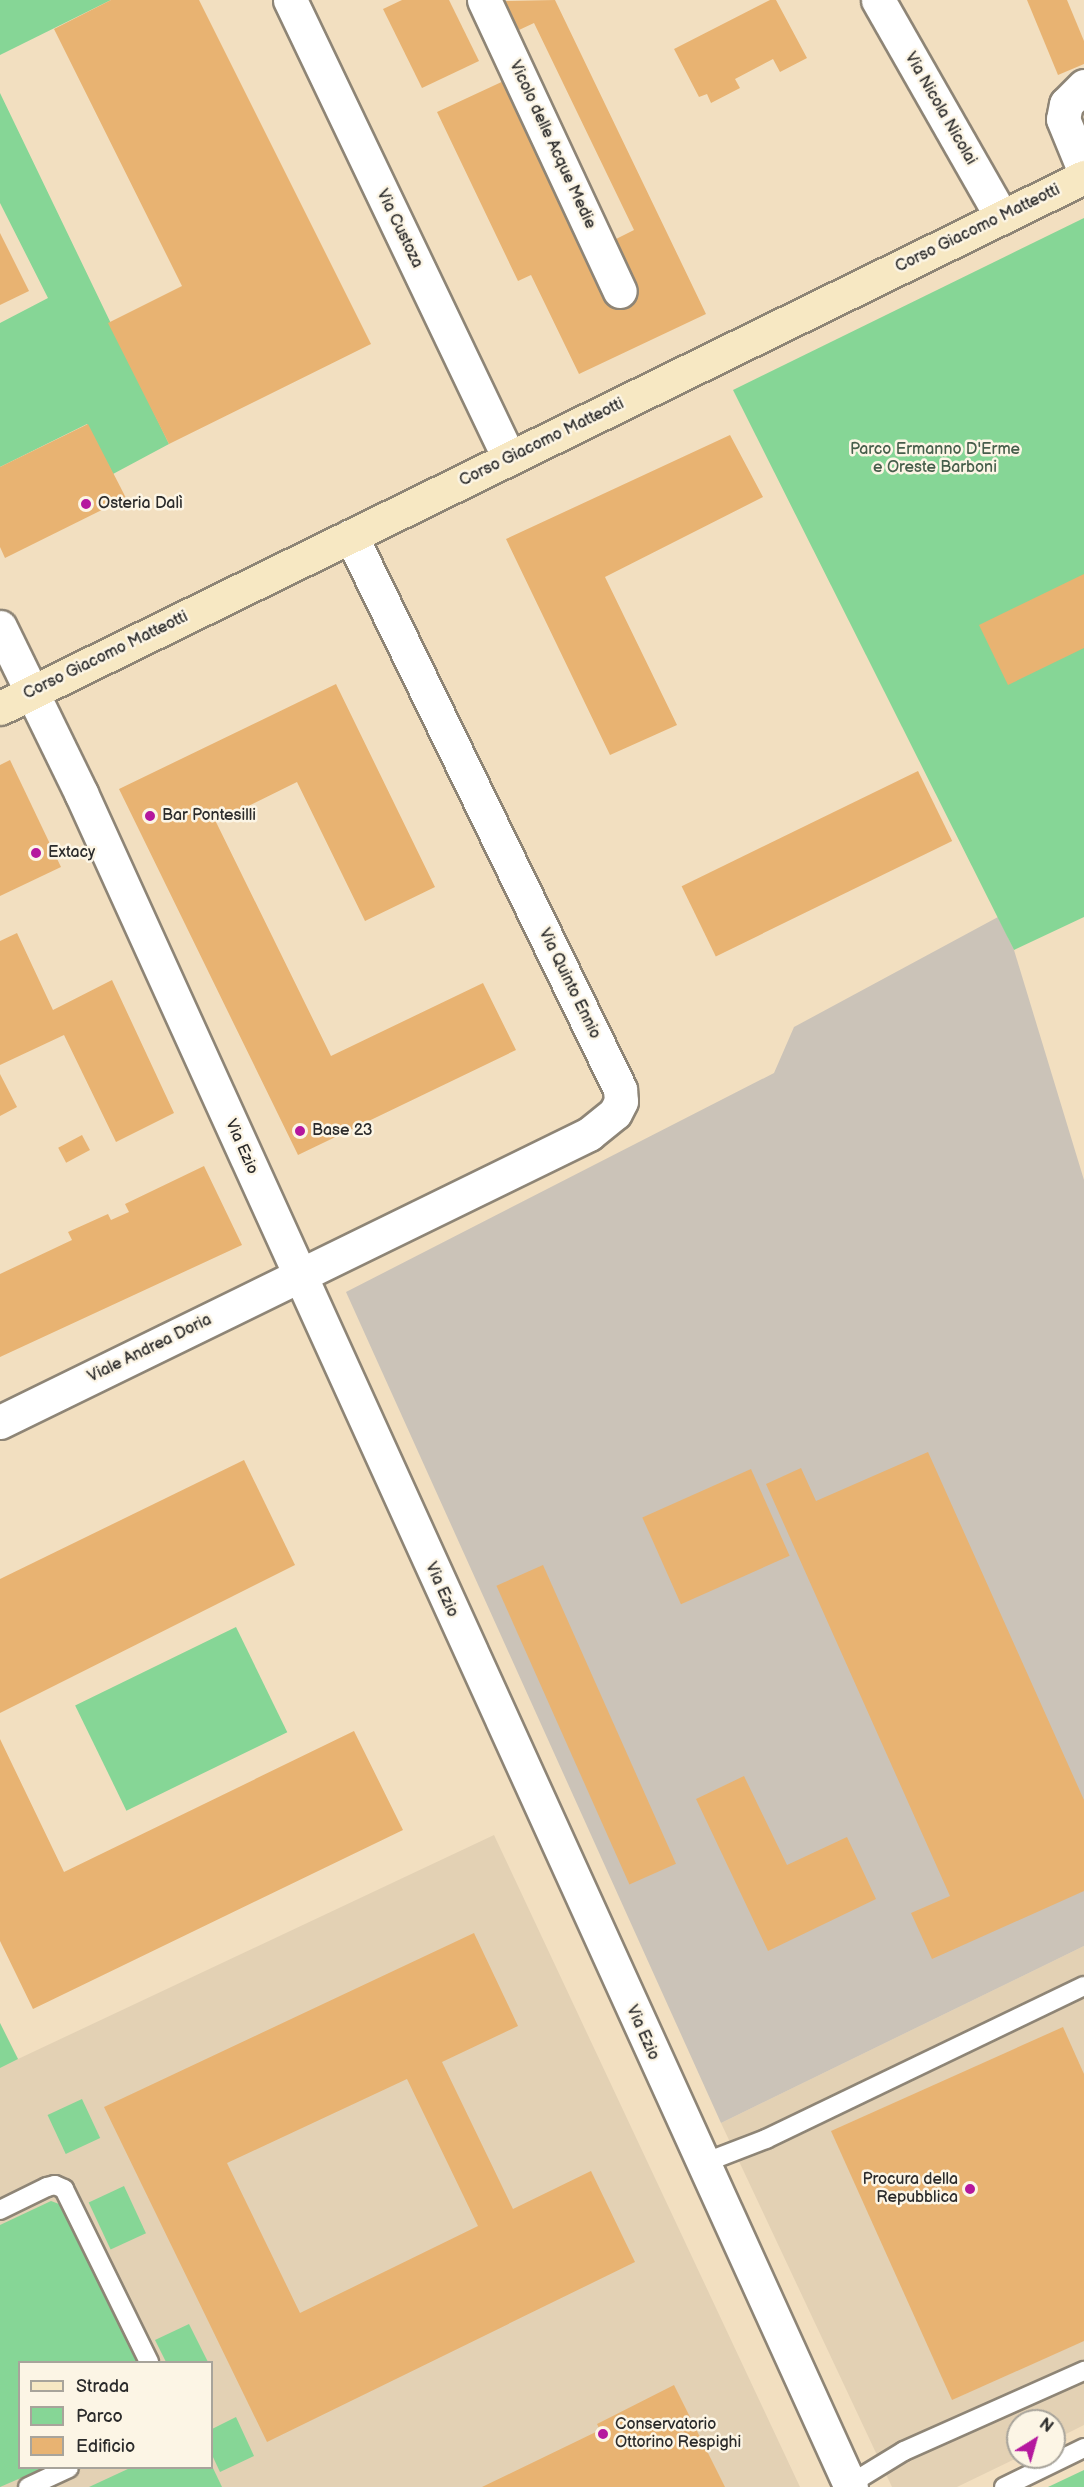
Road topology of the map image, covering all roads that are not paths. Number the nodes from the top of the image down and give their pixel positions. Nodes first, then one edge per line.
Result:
1 (290, 0) edge
2 (484, 0) edge
3 (878, 0) edge
4 (1084, 86) edge
5 (1084, 170) edge
6 (1084, 177) edge
7 (1002, 217) junction
8 (620, 291) dead end
9 (509, 459) junction
10 (351, 536) junction
11 (0, 627) edge
12 (34, 692) junction
13 (0, 708) edge
14 (299, 1277) junction
15 (0, 1422) edge
16 (1084, 1986) edge
17 (701, 2164) junction
18 (0, 2210) edge
19 (148, 2361) edge
20 (1084, 2371) edge
21 (1084, 2448) edge
22 (67, 2469) edge
23 (851, 2486) edge
24 (28, 2487) edge
25 (1004, 2487) edge

1 - 9 street, Via Custoza
2 - 8 street, Vicolo delle Acque Medie
3 - 7 street, Via Nicola Nicolai
4 - 5 street
6 - 7 main road, Corso Giacomo Matteotti
7 - 9 main road, Corso Giacomo Matteotti
9 - 10 main road, Corso Giacomo Matteotti
10 - 12 main road, Corso Giacomo Matteotti
10 - 14 street, Via Quinto Ennio
11 - 12 street, Via Ezio
12 - 13 main road, Corso Giacomo Matteotti
12 - 14 street, Via Ezio
14 - 15 street, Viale Andrea Doria
14 - 17 street, Via Ezio
16 - 17 lane
17 - 23 street, Via Ezio
18 - 19 lane
20 - 23 lane
21 - 25 lane
22 - 24 lane

